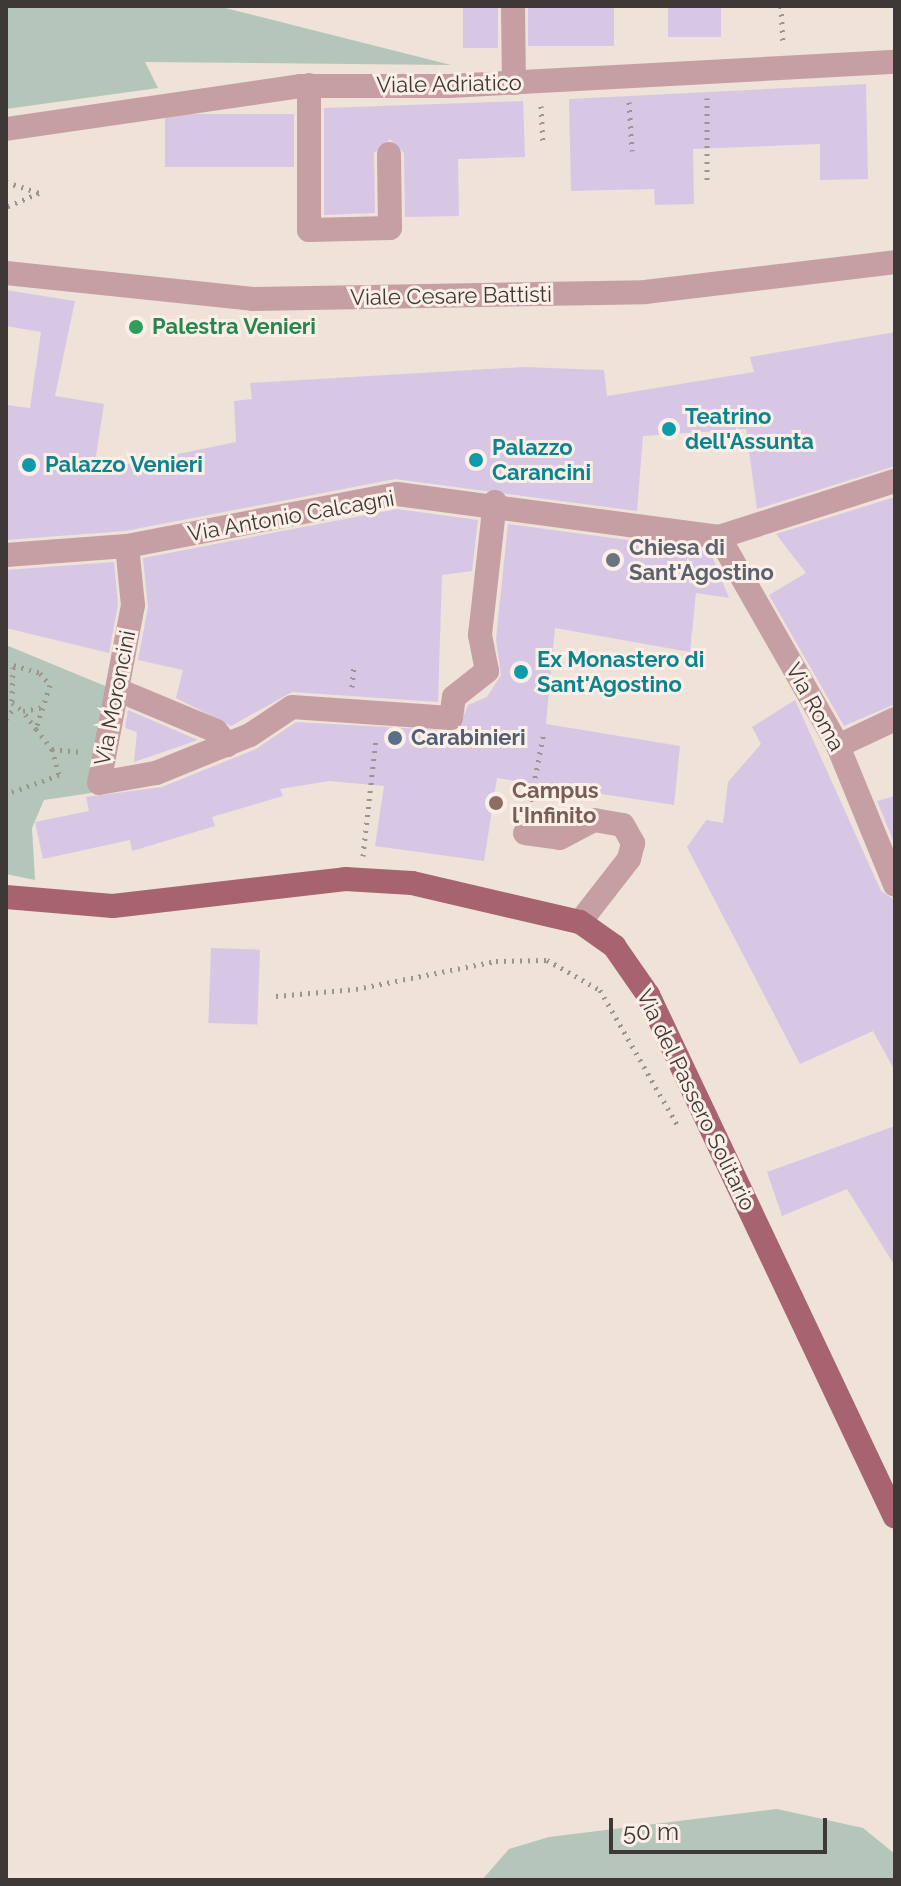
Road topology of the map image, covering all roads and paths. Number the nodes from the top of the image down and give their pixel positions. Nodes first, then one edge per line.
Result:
1 (513, 6) edge
2 (781, 6) edge
3 (895, 62) edge
4 (784, 69) junction
5 (707, 73) junction
6 (628, 77) junction
7 (539, 82) junction
8 (514, 83) junction
9 (309, 85) junction
10 (6, 129) edge
11 (543, 145) dead end
12 (632, 151) dead end
13 (389, 154) dead end
14 (6, 182) edge
15 (707, 185) dead end
16 (6, 207) edge
17 (895, 262) edge
18 (6, 273) edge
19 (895, 481) edge
20 (495, 502) junction
21 (719, 537) junction
22 (127, 546) junction
23 (6, 555) edge
24 (6, 663) edge
25 (13, 667) junction
26 (9, 690) edge
27 (118, 690) junction
28 (43, 707) junction
29 (14, 708) junction
30 (379, 710) junction
31 (23, 711) junction
32 (6, 719) edge
33 (895, 719) edge
34 (36, 729) junction
35 (544, 732) dead end
36 (227, 745) junction
37 (838, 746) junction
38 (6, 794) edge
39 (525, 833) joint
40 (361, 880) junction
41 (895, 885) edge
42 (6, 897) edge
43 (580, 922) junction
44 (276, 996) dead end
45 (683, 1137) dead end
46 (895, 1517) edge

1 - 8 street
2 - 4 path
3 - 4 street, Viale Adriatico
4 - 5 street, Viale Adriatico
5 - 6 street, Viale Adriatico
5 - 15 path
6 - 7 street, Viale Adriatico
6 - 12 path
7 - 8 street, Viale Adriatico
7 - 11 path
8 - 9 street, Viale Adriatico
9 - 10 street, Viale Adriatico
9 - 13 street
14 - 16 path
17 - 18 street, Viale Cesare Battisti
19 - 21 street
20 - 21 street, Via Antonio Calcagni
20 - 22 street, Via Antonio Calcagni
20 - 30 street, Via Moroncini
21 - 37 street, Via Roma
22 - 23 street, Via Antonio Calcagni
22 - 27 street, Via Moroncini
24 - 25 path
25 - 26 path
25 - 28 path
26 - 29 path
27 - 36 street
27 - 36 street, Via Moroncini
28 - 31 path
28 - 34 path
29 - 31 path
29 - 32 path
30 - 36 street, Via Moroncini
30 - 40 path
31 - 34 path
33 - 37 street
34 - 38 path
35 - 39 path
37 - 41 street, Via Roma
39 - 43 street
40 - 42 main road, Via del Passero Solitario
40 - 43 main road, Via del Passero Solitario
43 - 46 main road, Via del Passero Solitario
44 - 45 path

